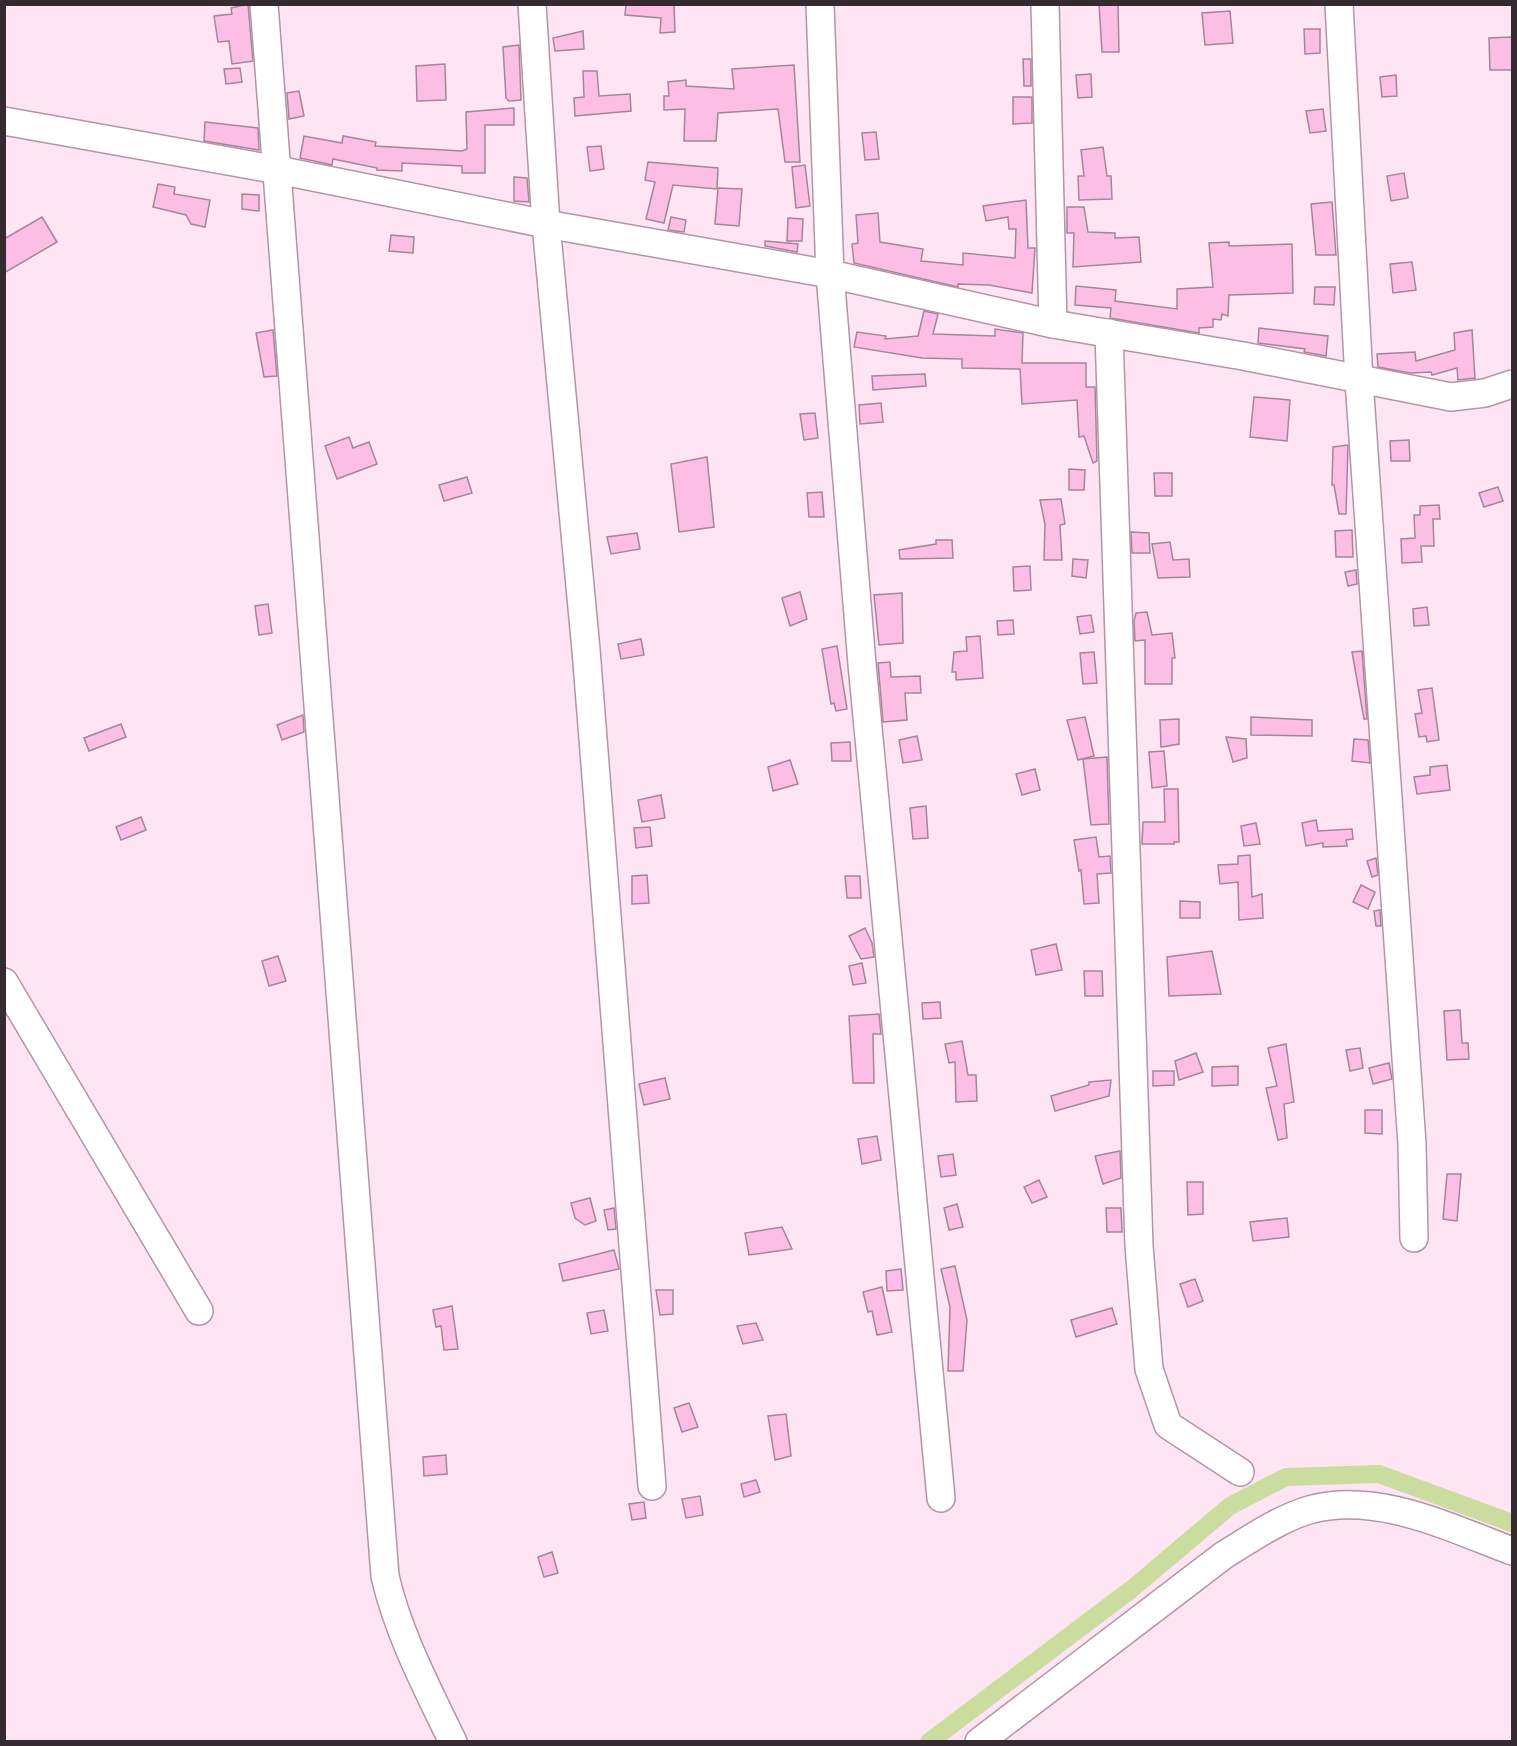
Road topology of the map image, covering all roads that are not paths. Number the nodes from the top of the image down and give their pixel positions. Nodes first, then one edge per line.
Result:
1 (264, 4) edge
2 (532, 4) edge
3 (820, 4) edge
4 (1045, 4) edge
5 (1339, 4) edge
6 (4, 121) edge
7 (278, 170) junction
8 (546, 224) junction
9 (830, 274) junction
10 (1053, 324) junction
11 (1109, 333) junction
12 (1359, 380) junction
13 (1512, 384) edge
14 (4, 982) edge
15 (1414, 1238) dead end
16 (199, 1311) dead end
17 (1240, 1472) dead end
18 (652, 1486) dead end
19 (941, 1498) dead end
20 (1512, 1551) edge
21 (453, 1742) edge
22 (979, 1742) edge

1 - 7 street
2 - 8 street
3 - 9 street
4 - 10 street
5 - 12 street
6 - 7 street
7 - 8 street
7 - 21 street
8 - 9 street
8 - 18 street
9 - 10 street
9 - 19 street
10 - 11 street
11 - 12 street
11 - 17 street
12 - 13 street
12 - 15 street
14 - 16 street
20 - 22 street

